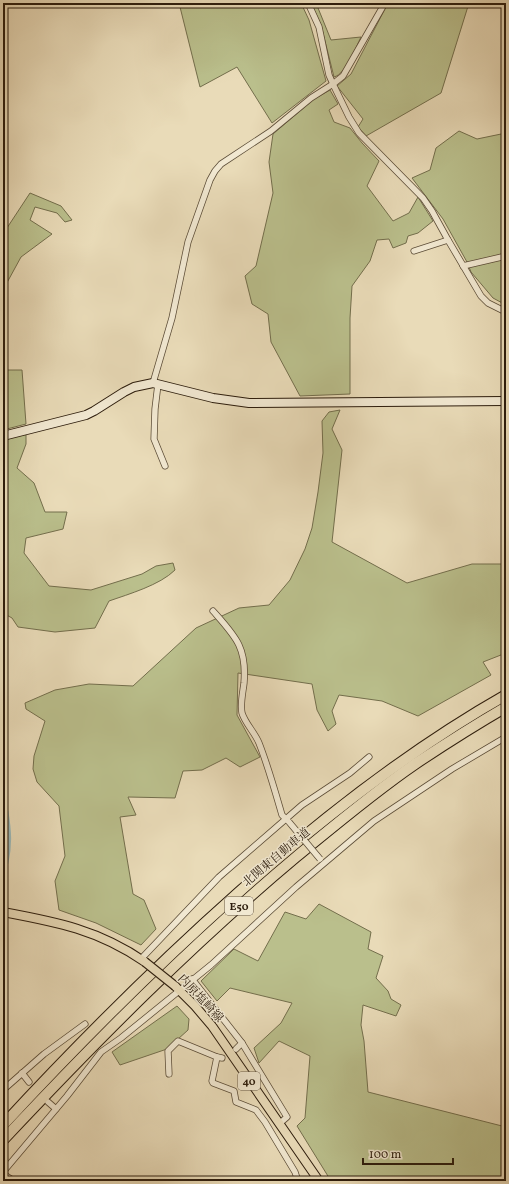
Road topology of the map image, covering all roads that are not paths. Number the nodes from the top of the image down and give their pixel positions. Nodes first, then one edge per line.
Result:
1 (308, 3) edge
2 (384, 3) edge
3 (333, 84) junction
4 (448, 240) junction
5 (414, 251) dead end
6 (506, 256) edge
7 (463, 266) junction
8 (506, 312) edge
9 (156, 383) junction
10 (506, 401) edge
11 (3, 436) edge
12 (165, 466) dead end
13 (213, 611) dead end
14 (506, 695) edge
15 (506, 707) edge
16 (506, 737) edge
17 (369, 758) dead end
18 (287, 820) junction
19 (322, 862) junction
20 (3, 912) edge
21 (143, 961) junction
22 (192, 979) junction
23 (177, 988) junction
24 (85, 1024) dead end
25 (242, 1043) junction
26 (236, 1049) dead end
27 (22, 1073) junction
28 (169, 1074) dead end
29 (29, 1082) dead end
30 (3, 1090) edge
31 (48, 1102) dead end
32 (56, 1109) junction
33 (279, 1124) junction
34 (3, 1125) edge
35 (3, 1140) edge
36 (3, 1173) edge
37 (14, 1181) edge
38 (298, 1181) edge
39 (318, 1181) edge

1 - 3 street
2 - 3 street
3 - 4 street
3 - 9 street
4 - 5 street
4 - 7 street
6 - 7 street
7 - 8 street
9 - 10 street
9 - 11 street
9 - 12 street
13 - 18 street
14 - 34 highway, 北関東自動車道 / E50
15 - 35 highway, 北関東自動車道 / E50
16 - 19 street
17 - 18 street
18 - 19 street, bridge
18 - 21 street
19 - 22 street
20 - 21 main road, 内原塩崎線 / 40
21 - 23 main road, 内原塩崎線 / 40, bridge
22 - 23 street
22 - 25 street
23 - 32 street
23 - 33 main road, 内原塩崎線 / 40
24 - 27 street
25 - 26 street
25 - 33 street
27 - 29 street
27 - 30 street
28 - 38 street
31 - 32 street
32 - 36 street
33 - 39 main road, 内原塩崎線 / 40
36 - 37 street

